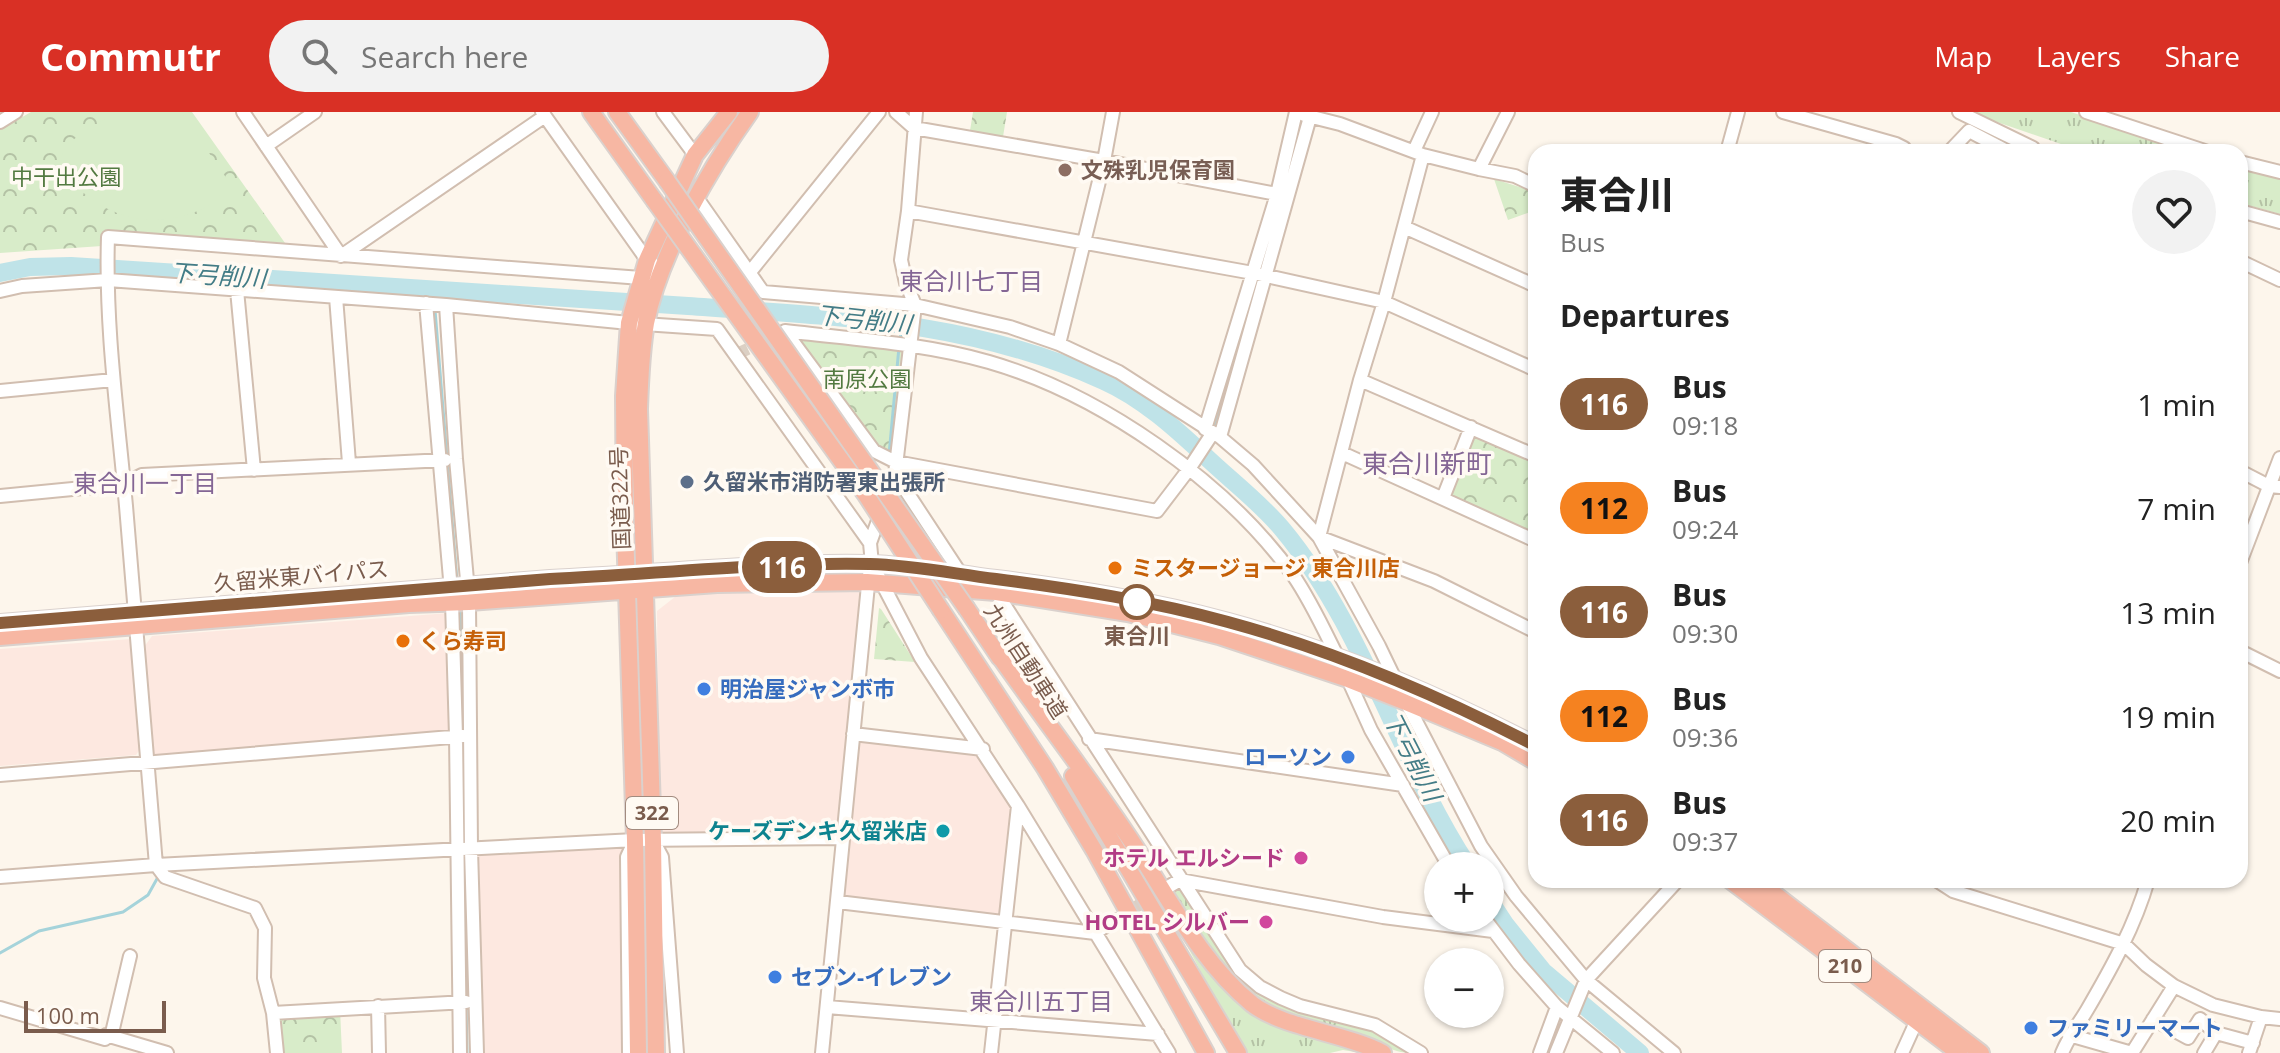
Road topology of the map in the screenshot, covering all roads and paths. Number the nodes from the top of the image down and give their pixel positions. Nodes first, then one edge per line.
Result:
1 (16, 112) edge
2 (243, 112) edge
3 (315, 112) edge
4 (591, 112) edge
5 (617, 112) edge
6 (663, 112) edge
7 (729, 112) edge
8 (750, 112) edge
9 (879, 112) edge
10 (896, 112) edge
11 (916, 112) edge
12 (1113, 112) edge
13 (1296, 112) edge
14 (1432, 112) edge
15 (1508, 112) edge
16 (1738, 112) edge
17 (1783, 112) edge
18 (1959, 112) edge
19 (2086, 112) edge
20 (543, 114) edge
21 (1310, 117) junction
22 (1342, 118) edge
23 (0, 122) edge
24 (914, 128) junction
25 (1729, 144) edge
26 (1896, 144) edge
27 (1957, 144) edge
28 (1994, 144) edge
29 (2020, 144) edge
30 (2184, 144) edge
31 (266, 146) junction
32 (1418, 153) junction
33 (695, 155) junction
34 (1104, 161) junction
35 (2248, 164) edge
36 (1479, 169) junction
37 (2280, 172) edge
38 (1528, 182) edge
39 (1277, 194) junction
40 (697, 198) junction
41 (908, 211) junction
42 (2248, 213) edge
43 (2280, 222) edge
44 (1404, 227) junction
45 (1084, 243) junction
46 (341, 256) junction
47 (647, 260) junction
48 (2248, 265) edge
49 (663, 270) junction
50 (750, 272) junction
51 (1253, 273) junction
52 (108, 276) junction
53 (1266, 276) junction
54 (2280, 280) edge
55 (1528, 282) edge
56 (645, 284) junction
57 (237, 290) junction
58 (0, 291) edge
59 (336, 297) junction
60 (1384, 302) junction
61 (426, 303) junction
62 (446, 305) junction
63 (915, 305) junction
64 (639, 318) junction
65 (1059, 344) junction
66 (910, 346) junction
67 (1528, 366) edge
68 (113, 380) junction
69 (1360, 380) junction
70 (0, 391) edge
71 (1471, 427) junction
72 (1212, 433) junction
73 (1528, 452) edge
74 (1342, 453) junction
75 (2280, 458) edge
76 (456, 459) junction
77 (439, 460) junction
78 (349, 463) junction
79 (895, 468) junction
80 (1189, 469) junction
81 (254, 470) junction
82 (2248, 474) edge
83 (124, 484) junction
84 (2275, 486) edge
85 (0, 496) edge
86 (1443, 498) junction
87 (1319, 537) junction
88 (1528, 537) edge
89 (870, 543) junction
90 (2248, 545) edge
91 (872, 564) junction
92 (960, 575) junction
93 (646, 580) junction
94 (627, 583) junction
95 (874, 583) junction
96 (996, 592) junction
97 (459, 594) junction
98 (136, 618) junction
99 (0, 623) edge
100 (1528, 628) edge
101 (0, 637) edge
102 (995, 650) junction
103 (2248, 655) edge
104 (1338, 657) junction
105 (2280, 671) edge
106 (1348, 679) junction
107 (1395, 680) junction
108 (1406, 702) junction
109 (853, 734) junction
110 (470, 735) junction
111 (456, 736) junction
112 (1089, 739) junction
113 (1528, 742) edge
114 (983, 749) junction
115 (1528, 757) edge
116 (146, 762) junction
117 (0, 775) edge
118 (1403, 785) junction
119 (1018, 806) junction
120 (843, 838) junction
121 (635, 840) junction
122 (653, 841) junction
123 (458, 848) junction
124 (471, 849) junction
125 (1441, 852) edge
126 (156, 865) junction
127 (0, 877) edge
128 (1180, 880) junction
129 (1168, 887) tunnel mouth
130 (1671, 888) edge
131 (1741, 888) edge
132 (1766, 888) edge
133 (1964, 888) edge
134 (2145, 888) edge
135 (838, 902) junction
136 (1115, 920) tunnel mouth
137 (1006, 922) junction
138 (1424, 922) edge
139 (1494, 932) edge
140 (1095, 933) junction
141 (2124, 944) junction
142 (130, 956) dead end
143 (1586, 980) junction
144 (2174, 986) junction
145 (656, 999) junction
146 (459, 1002) junction
147 (475, 1002) junction
148 (378, 1006) junction
149 (827, 1007) junction
150 (1557, 1007) junction
151 (0, 1008) edge
152 (273, 1013) junction
153 (1570, 1017) junction
154 (2261, 1017) junction
155 (2153, 1019) junction
156 (2280, 1019) edge
157 (1917, 1020) junction
158 (995, 1022) junction
159 (2216, 1033) junction
160 (1158, 1034) junction
161 (2069, 1035) junction
162 (108, 1038) junction
163 (2251, 1048) edge
164 (102, 1053) edge
165 (167, 1053) edge
166 (277, 1053) edge
167 (379, 1053) edge
168 (460, 1053) edge
169 (477, 1053) edge
170 (629, 1053) edge
171 (638, 1053) edge
172 (656, 1053) edge
173 (664, 1053) edge
174 (677, 1053) edge
175 (822, 1053) edge
176 (991, 1053) edge
177 (1169, 1053) edge
178 (1206, 1053) edge
179 (1238, 1053) edge
180 (1383, 1053) edge
181 (1421, 1053) edge
182 (1540, 1053) edge
183 (1556, 1053) edge
184 (1613, 1053) edge
185 (1674, 1053) edge
186 (1902, 1053) edge
187 (1959, 1053) edge
188 (1981, 1053) edge
189 (2062, 1053) edge
190 (2132, 1053) edge
191 (2204, 1053) edge

1 - 23 street
2 - 31 street
3 - 31 street
4 - 178 highway, 九州自動車道, bridge
5 - 102 highway, 九州自動車道, bridge
6 - 33 street
7 - 33 highway, 国道322号 / 322
8 - 40 highway, 国道322号 / 322
9 - 50 street
10 - 24 street
11 - 24 street
12 - 34 street
13 - 21 street
13 - 39 street
14 - 32 street
15 - 36 street
16 - 25 street
17 - 26 street
18 - 29 street
19 - 30 street
20 - 46 street
20 - 47 street
21 - 22 street
21 - 53 street
22 - 32 street
24 - 34 street
24 - 41 street
27 - 28 street
31 - 46 street
32 - 36 street
32 - 44 street
33 - 47 highway, 国道322号 / 322
34 - 39 street
34 - 45 street
35 - 37 street
36 - 38 street
39 - 51 street
40 - 49 highway, 国道322号 / 322
40 - 50 street
41 - 45 street
41 - 63 street
42 - 43 street
44 - 55 street
44 - 60 street
45 - 51 street
45 - 65 street
46 - 52 street
46 - 56 street
47 - 49 street
47 - 56 highway, 国道322号 / 322
48 - 54 street
49 - 56 highway, 国道322号 / 322
50 - 63 street
51 - 53 street
51 - 72 street
52 - 57 street
52 - 58 street
52 - 68 street
53 - 60 street
53 - 72 street
56 - 64 highway, 国道322号 / 322
57 - 59 street
57 - 81 street
59 - 61 street
59 - 78 street
60 - 67 street
60 - 69 street
61 - 62 street
61 - 77 street
62 - 64 street
62 - 76 street
63 - 65 street
63 - 66 street
64 - 89 street
64 - 93 highway, 国道322号 / 322
64 - 94 highway, 国道322号 / 322
65 - 72 street
66 - 79 street
66 - 79 street
66 - 80 street
68 - 70 street
68 - 83 street
69 - 71 street
69 - 74 street
71 - 73 street
71 - 86 street
72 - 80 street
72 - 87 street
74 - 86 street
74 - 87 street
75 - 84 street
76 - 77 street
76 - 97 street
77 - 78 street
77 - 97 street
78 - 81 street
79 - 80 street
79 - 89 street
79 - 92 street
80 - 104 street
81 - 83 street
82 - 84 street
83 - 85 street
83 - 98 street
84 - 90 street
86 - 88 street
87 - 100 street
87 - 107 street
89 - 91 street
91 - 92 highway, 久留米東バイパス
91 - 93 highway, 久留米東バイパス
91 - 95 street
92 - 96 street
92 - 104 highway, 久留米東バイパス
93 - 94 highway, 久留米東バイパス
93 - 95 highway, 久留米東バイパス
93 - 122 highway, 国道322号 / 322
94 - 97 highway, 久留米東バイパス
94 - 121 highway, 国道322号 / 322
95 - 96 highway, 久留米東バイパス
95 - 109 street
95 - 114 street
96 - 106 highway, 久留米東バイパス
96 - 112 street
97 - 98 highway, 久留米東バイパス
97 - 110 street
97 - 111 street
98 - 99 highway, 久留米東バイパス
98 - 101 highway, 久留米東バイパス
98 - 116 street
102 - 179 highway, 九州自動車道
102 - 180 highway
103 - 105 street
104 - 106 street
104 - 107 highway, 久留米東バイパス
106 - 108 highway, 久留米東バイパス
106 - 118 street
107 - 108 street
107 - 113 highway, 久留米東バイパス
108 - 115 highway, 久留米東バイパス
108 - 143 street
109 - 114 street
109 - 120 street
110 - 111 street
110 - 124 street
111 - 116 street
111 - 123 street
112 - 118 street
112 - 128 street
114 - 119 street
116 - 117 street
116 - 126 street
118 - 125 street
119 - 137 street
119 - 140 street
120 - 122 street
120 - 135 street
121 - 122 street
121 - 124 street
121 - 170 street
121 - 171 highway, 国道322号 / 322
122 - 145 highway, 国道322号 / 322
122 - 174 street
123 - 124 street
123 - 126 street
123 - 146 street
124 - 147 street
126 - 127 street
126 - 152 street
128 - 129 street
128 - 138 street
128 - 181 street
130 - 143 street
131 - 157 highway, 210
132 - 188 highway, 210
133 - 141 street
134 - 141 street
135 - 137 street
135 - 149 street
136 - 140 street
137 - 140 street
137 - 158 street
139 - 150 street
140 - 160 street
141 - 144 street
141 - 161 street
142 - 162 street
143 - 153 street
143 - 185 street
144 - 154 street
144 - 155 street
145 - 172 highway, 国道322号 / 322
145 - 173 highway
146 - 147 street
146 - 148 street
146 - 168 street
147 - 169 street
148 - 152 street
148 - 167 street
149 - 158 street
149 - 175 street
150 - 153 street
150 - 182 street
151 - 162 street
152 - 166 street
153 - 183 street
153 - 184 street
154 - 156 street
154 - 163 street
155 - 159 street
155 - 190 street
157 - 186 street
157 - 187 highway, 210
158 - 160 street
158 - 176 street
159 - 163 street
159 - 191 street
160 - 177 street
161 - 189 street
161 - 190 street
162 - 164 street
162 - 165 street

